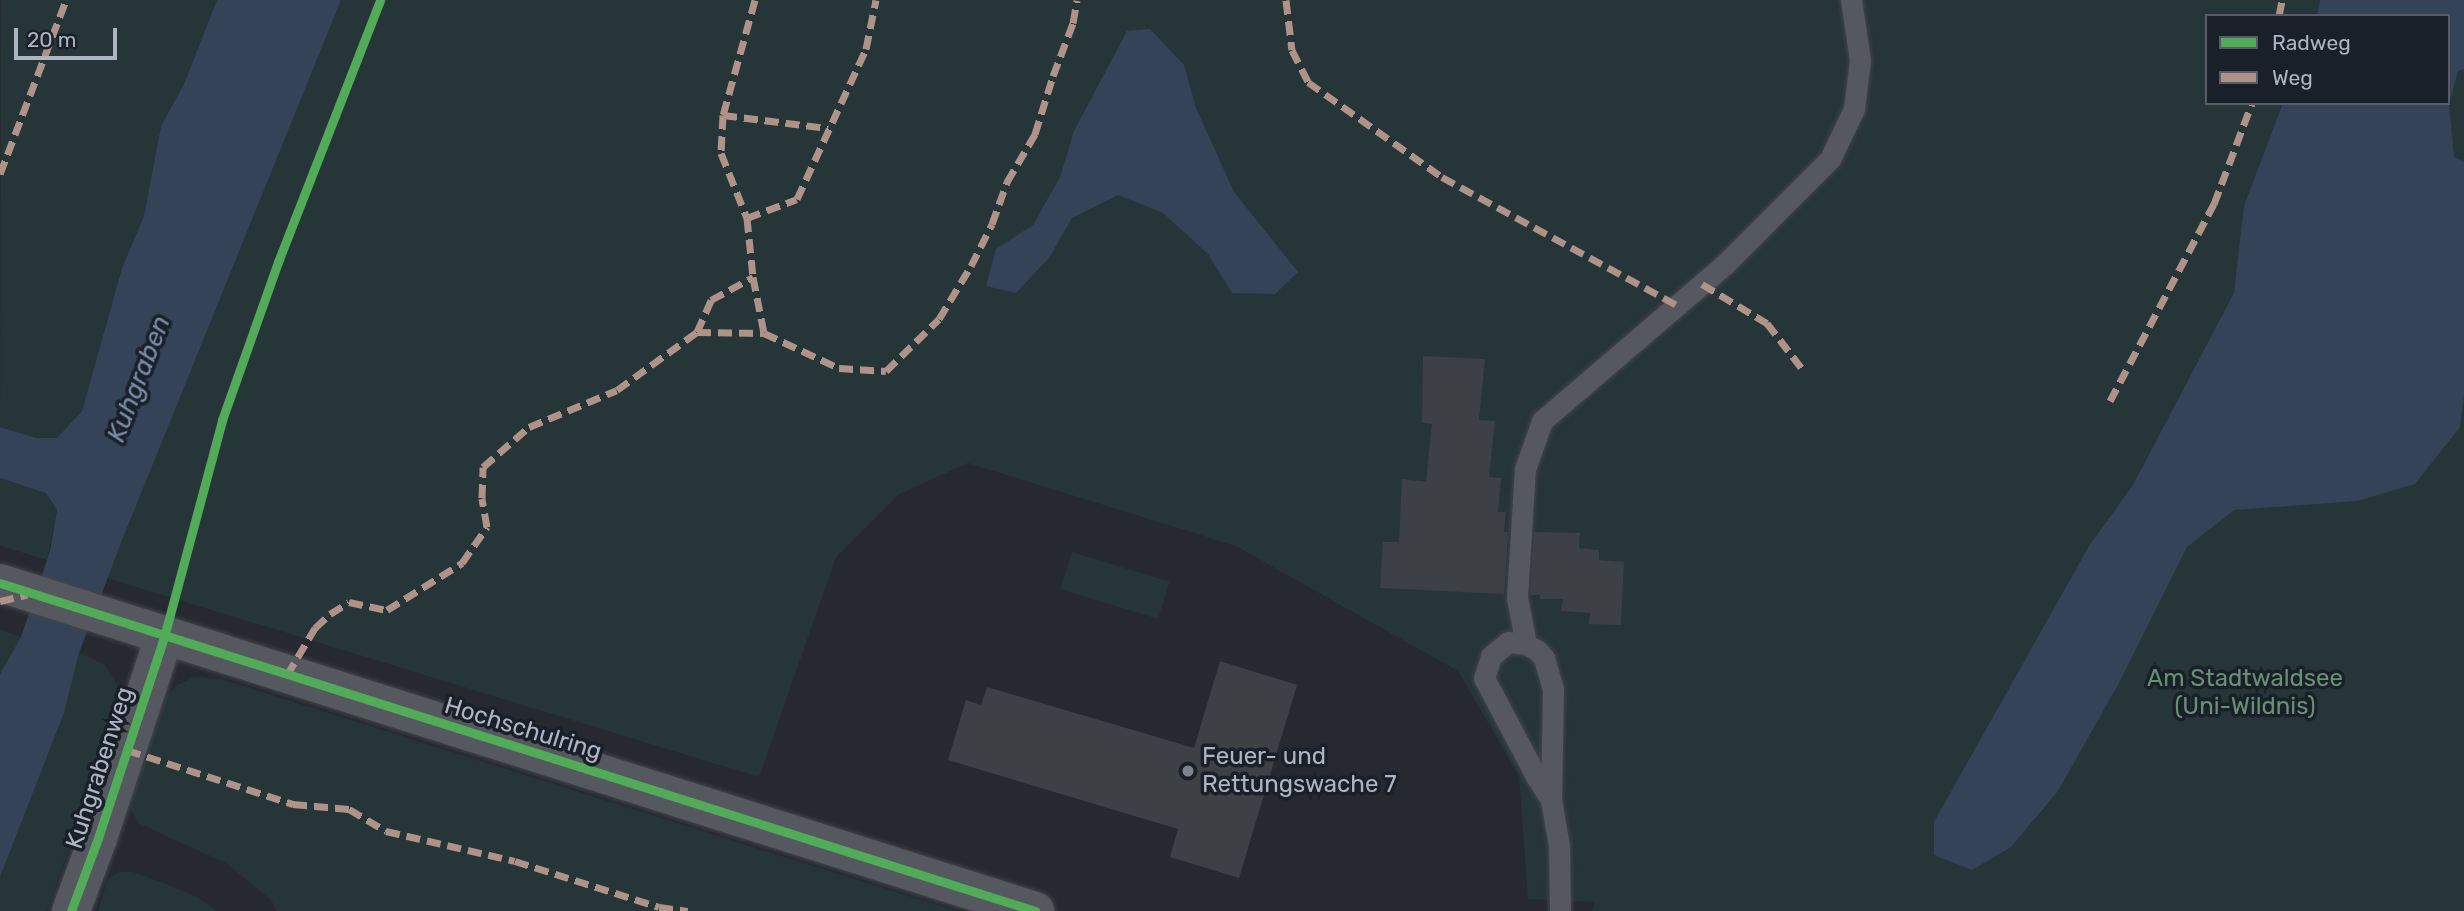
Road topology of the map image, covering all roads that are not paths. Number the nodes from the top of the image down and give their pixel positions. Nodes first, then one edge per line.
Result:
1 (1851, 0) edge
2 (17, 588) edge
3 (164, 637) junction
4 (1526, 644) junction
5 (1551, 800) junction
6 (71, 911) edge
7 (1035, 911) edge
8 (1560, 911) edge

1 - 4 lane
2 - 3 street, Hochschulring
3 - 6 street, Kuhgrabenweg
3 - 7 street, Hochschulring
4 - 5 lane
4 - 5 lane
5 - 8 lane

